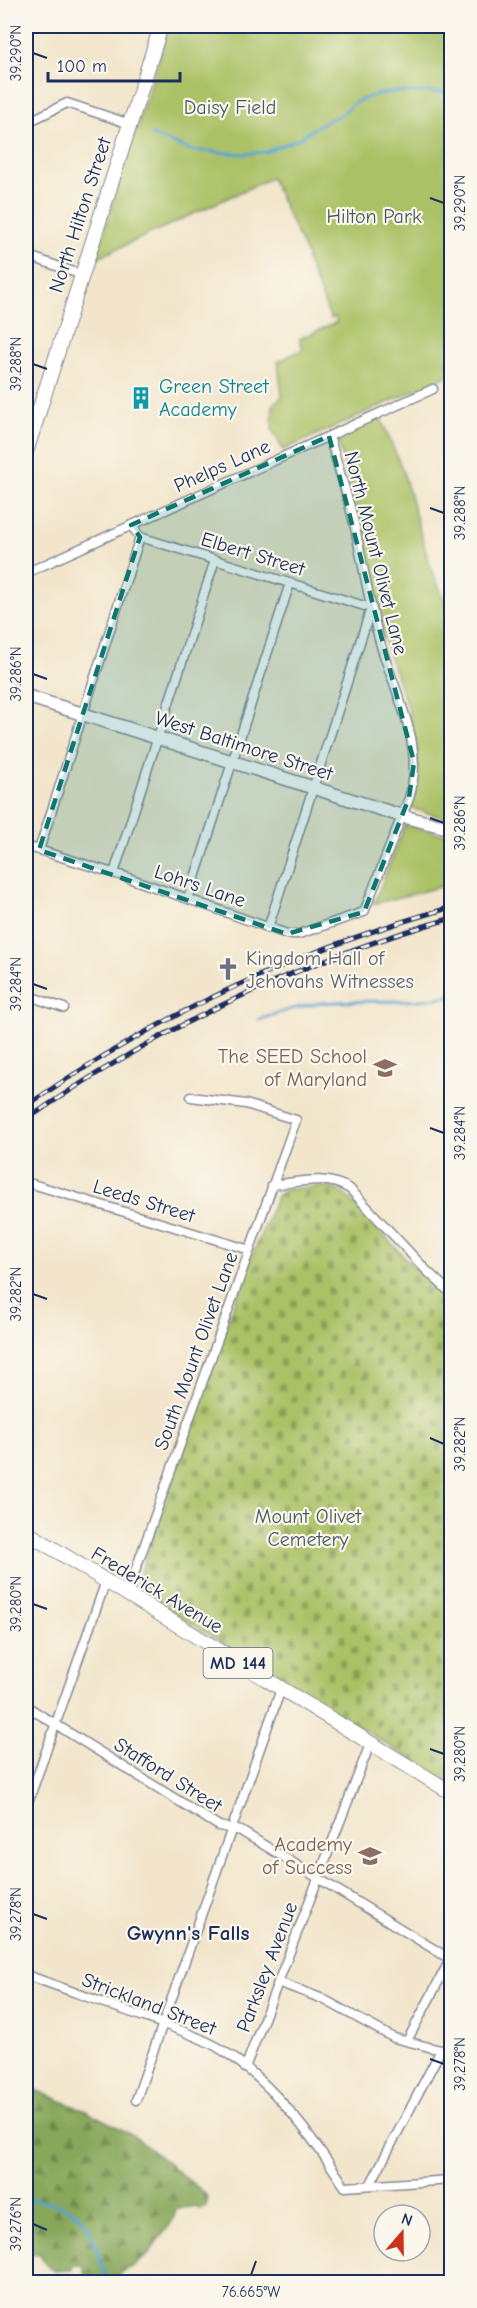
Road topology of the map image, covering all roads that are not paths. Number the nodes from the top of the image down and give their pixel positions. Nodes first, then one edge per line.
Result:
1 (30, 26) edge
2 (161, 26) edge
3 (26, 27) edge
4 (26, 123) edge
5 (130, 124) junction
6 (26, 255) edge
7 (82, 275) junction
8 (433, 389) dead end
9 (32, 411) edge
10 (329, 436) junction
11 (26, 452) edge
12 (131, 525) junction
13 (140, 537) junction
14 (215, 560) junction
15 (26, 573) edge
16 (290, 583) junction
17 (371, 608) junction
18 (26, 696) edge
19 (83, 715) junction
20 (158, 738) junction
21 (232, 762) junction
22 (313, 788) junction
23 (402, 816) junction
24 (452, 829) edge
25 (26, 846) edge
26 (39, 850) junction
27 (114, 873) junction
28 (188, 899) junction
29 (268, 928) junction
30 (26, 995) edge
31 (64, 1008) dead end
32 (191, 1097) dead end
33 (272, 1185) junction
34 (26, 1194) edge
35 (249, 1250) junction
36 (452, 1294) edge
37 (26, 1532) edge
38 (106, 1581) junction
39 (128, 1594) junction
40 (281, 1689) junction
41 (26, 1706) edge
42 (56, 1724) junction
43 (370, 1744) junction
44 (452, 1794) edge
45 (26, 1808) edge
46 (231, 1829) junction
47 (319, 1878) junction
48 (451, 1958) edge
49 (26, 1975) edge
50 (278, 1982) junction
51 (162, 2024) junction
52 (407, 2041) junction
53 (441, 2050) junction
54 (452, 2053) edge
55 (245, 2068) junction
56 (136, 2100) dead end
57 (452, 2180) edge
58 (370, 2185) junction

1 - 3 street
2 - 5 main road, North Hilton Street
4 - 5 street
5 - 7 main road, North Hilton Street
6 - 7 street
7 - 9 main road, North Hilton Street
8 - 10 street, Phelps Lane
9 - 11 main road, North Hilton Street
10 - 12 street, Phelps Lane
10 - 17 street, North Mount Olivet Lane
12 - 13 street
12 - 15 street, Phelps Lane
13 - 14 street, Elbert Street
13 - 19 street
14 - 16 street, Elbert Street
14 - 20 street
16 - 17 street, Elbert Street
16 - 21 street
17 - 22 street
17 - 23 street, North Mount Olivet Lane
18 - 19 main road, West Baltimore Street
19 - 20 main road, West Baltimore Street
19 - 26 street
20 - 21 main road, West Baltimore Street
20 - 27 street
21 - 22 main road, West Baltimore Street
21 - 28 street
22 - 23 main road, West Baltimore Street
22 - 29 street
23 - 24 main road, West Baltimore Street
23 - 29 street, Lohrs Lane
25 - 26 street, Lohrs Lane
26 - 27 street, Lohrs Lane
27 - 28 street, Lohrs Lane
28 - 29 street, Lohrs Lane
30 - 31 street
32 - 33 street, South Mount Olivet Lane
33 - 35 street, South Mount Olivet Lane
33 - 36 street
34 - 35 street, Leeds Street
35 - 39 street, South Mount Olivet Lane
37 - 38 main road, Frederick Avenue / MD 144
38 - 39 main road, Frederick Avenue / MD 144
38 - 42 street
39 - 40 main road, Frederick Avenue / MD 144
40 - 43 main road, Frederick Avenue / MD 144
40 - 46 street
41 - 42 street, Stafford Street
42 - 45 street
42 - 46 street, Stafford Street
43 - 44 main road, Frederick Avenue / MD 144
43 - 47 street, Parksley Avenue
46 - 47 street, Stafford Street
46 - 51 street
47 - 48 street, Stafford Street
47 - 50 street, Parksley Avenue
48 - 52 street
49 - 51 street, Strickland Street
50 - 52 street
50 - 55 street, Parksley Avenue
51 - 55 street, Strickland Street
51 - 56 street
52 - 53 street
53 - 54 street
53 - 58 street
55 - 58 street, Strickland Street
57 - 58 street

